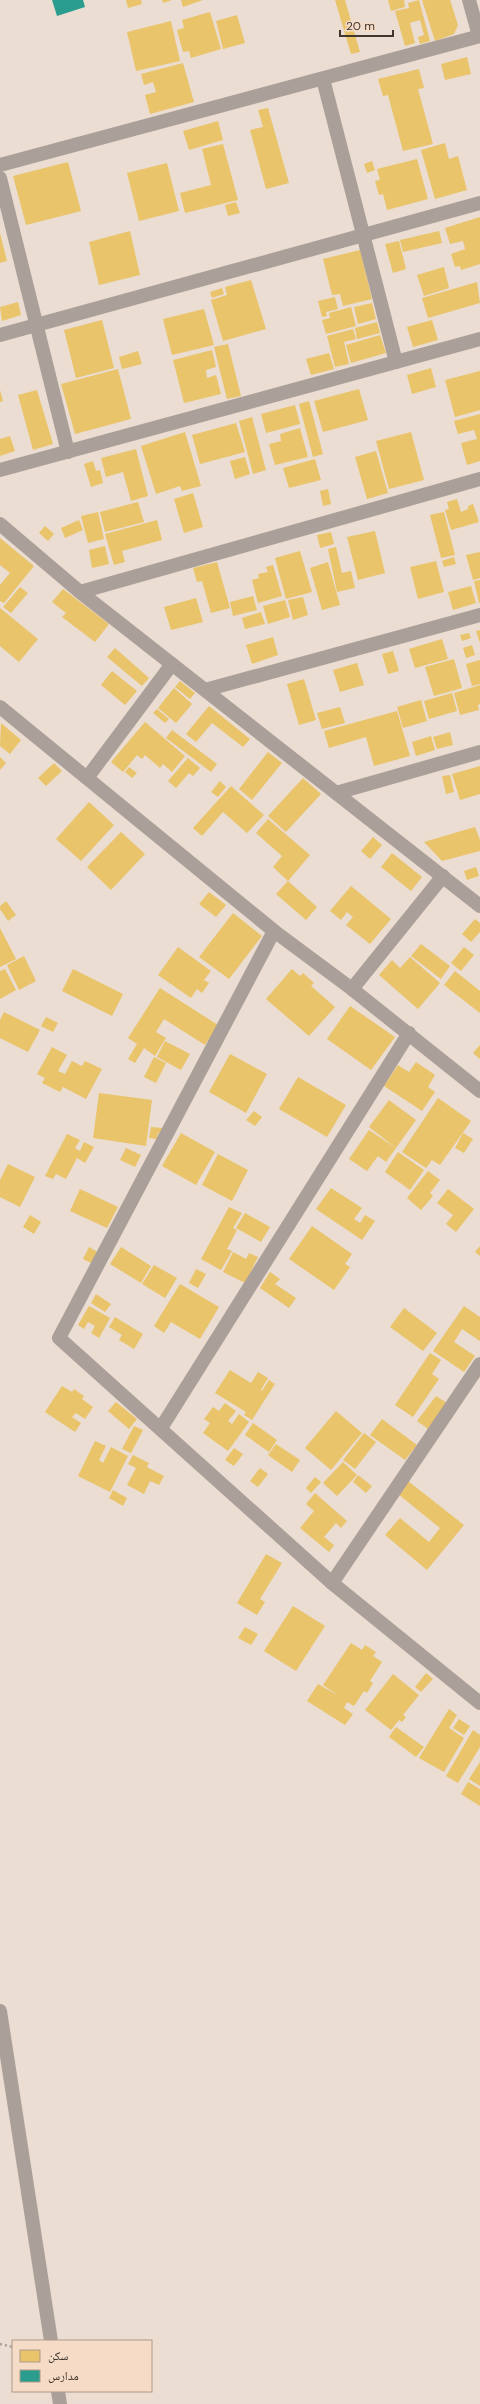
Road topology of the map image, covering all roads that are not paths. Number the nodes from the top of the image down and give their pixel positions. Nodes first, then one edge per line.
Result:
1 (469, 0) edge
2 (480, 36) edge
3 (323, 79) junction
4 (0, 165) edge
5 (0, 178) edge
6 (480, 203) edge
7 (363, 235) junction
8 (37, 325) junction
9 (0, 336) edge
10 (480, 339) edge
11 (396, 362) junction
12 (68, 452) junction
13 (0, 470) edge
14 (480, 479) edge
15 (0, 524) edge
16 (80, 592) junction
17 (480, 615) edge
18 (172, 664) junction
19 (205, 690) junction
20 (0, 707) edge
21 (480, 752) edge
22 (87, 778) junction
23 (336, 793) junction
24 (443, 876) junction
25 (478, 901) edge
26 (274, 931) junction
27 (352, 989) junction
28 (409, 1033) junction
29 (480, 1092) edge
30 (480, 1364) edge
31 (161, 1428) junction
32 (332, 1583) junction
33 (480, 1703) edge
34 (0, 2011) edge
35 (51, 2340) edge
36 (58, 2392) edge
37 (60, 2404) edge

1 - 2 street
2 - 3 street
3 - 4 street
3 - 7 street
5 - 8 street
6 - 7 street
7 - 8 street
7 - 11 street
8 - 9 street
8 - 12 street
10 - 11 street
11 - 12 street
12 - 13 street
14 - 16 street
15 - 16 street
16 - 18 street
17 - 19 street
18 - 19 street
18 - 22 street
19 - 23 street
20 - 22 street
21 - 23 street
22 - 26 street
23 - 24 street
24 - 25 street
24 - 27 street
26 - 27 street
26 - 31 street
27 - 28 street
28 - 29 street
28 - 31 street
30 - 32 street
31 - 32 street
32 - 33 street
34 - 35 street
36 - 37 street

